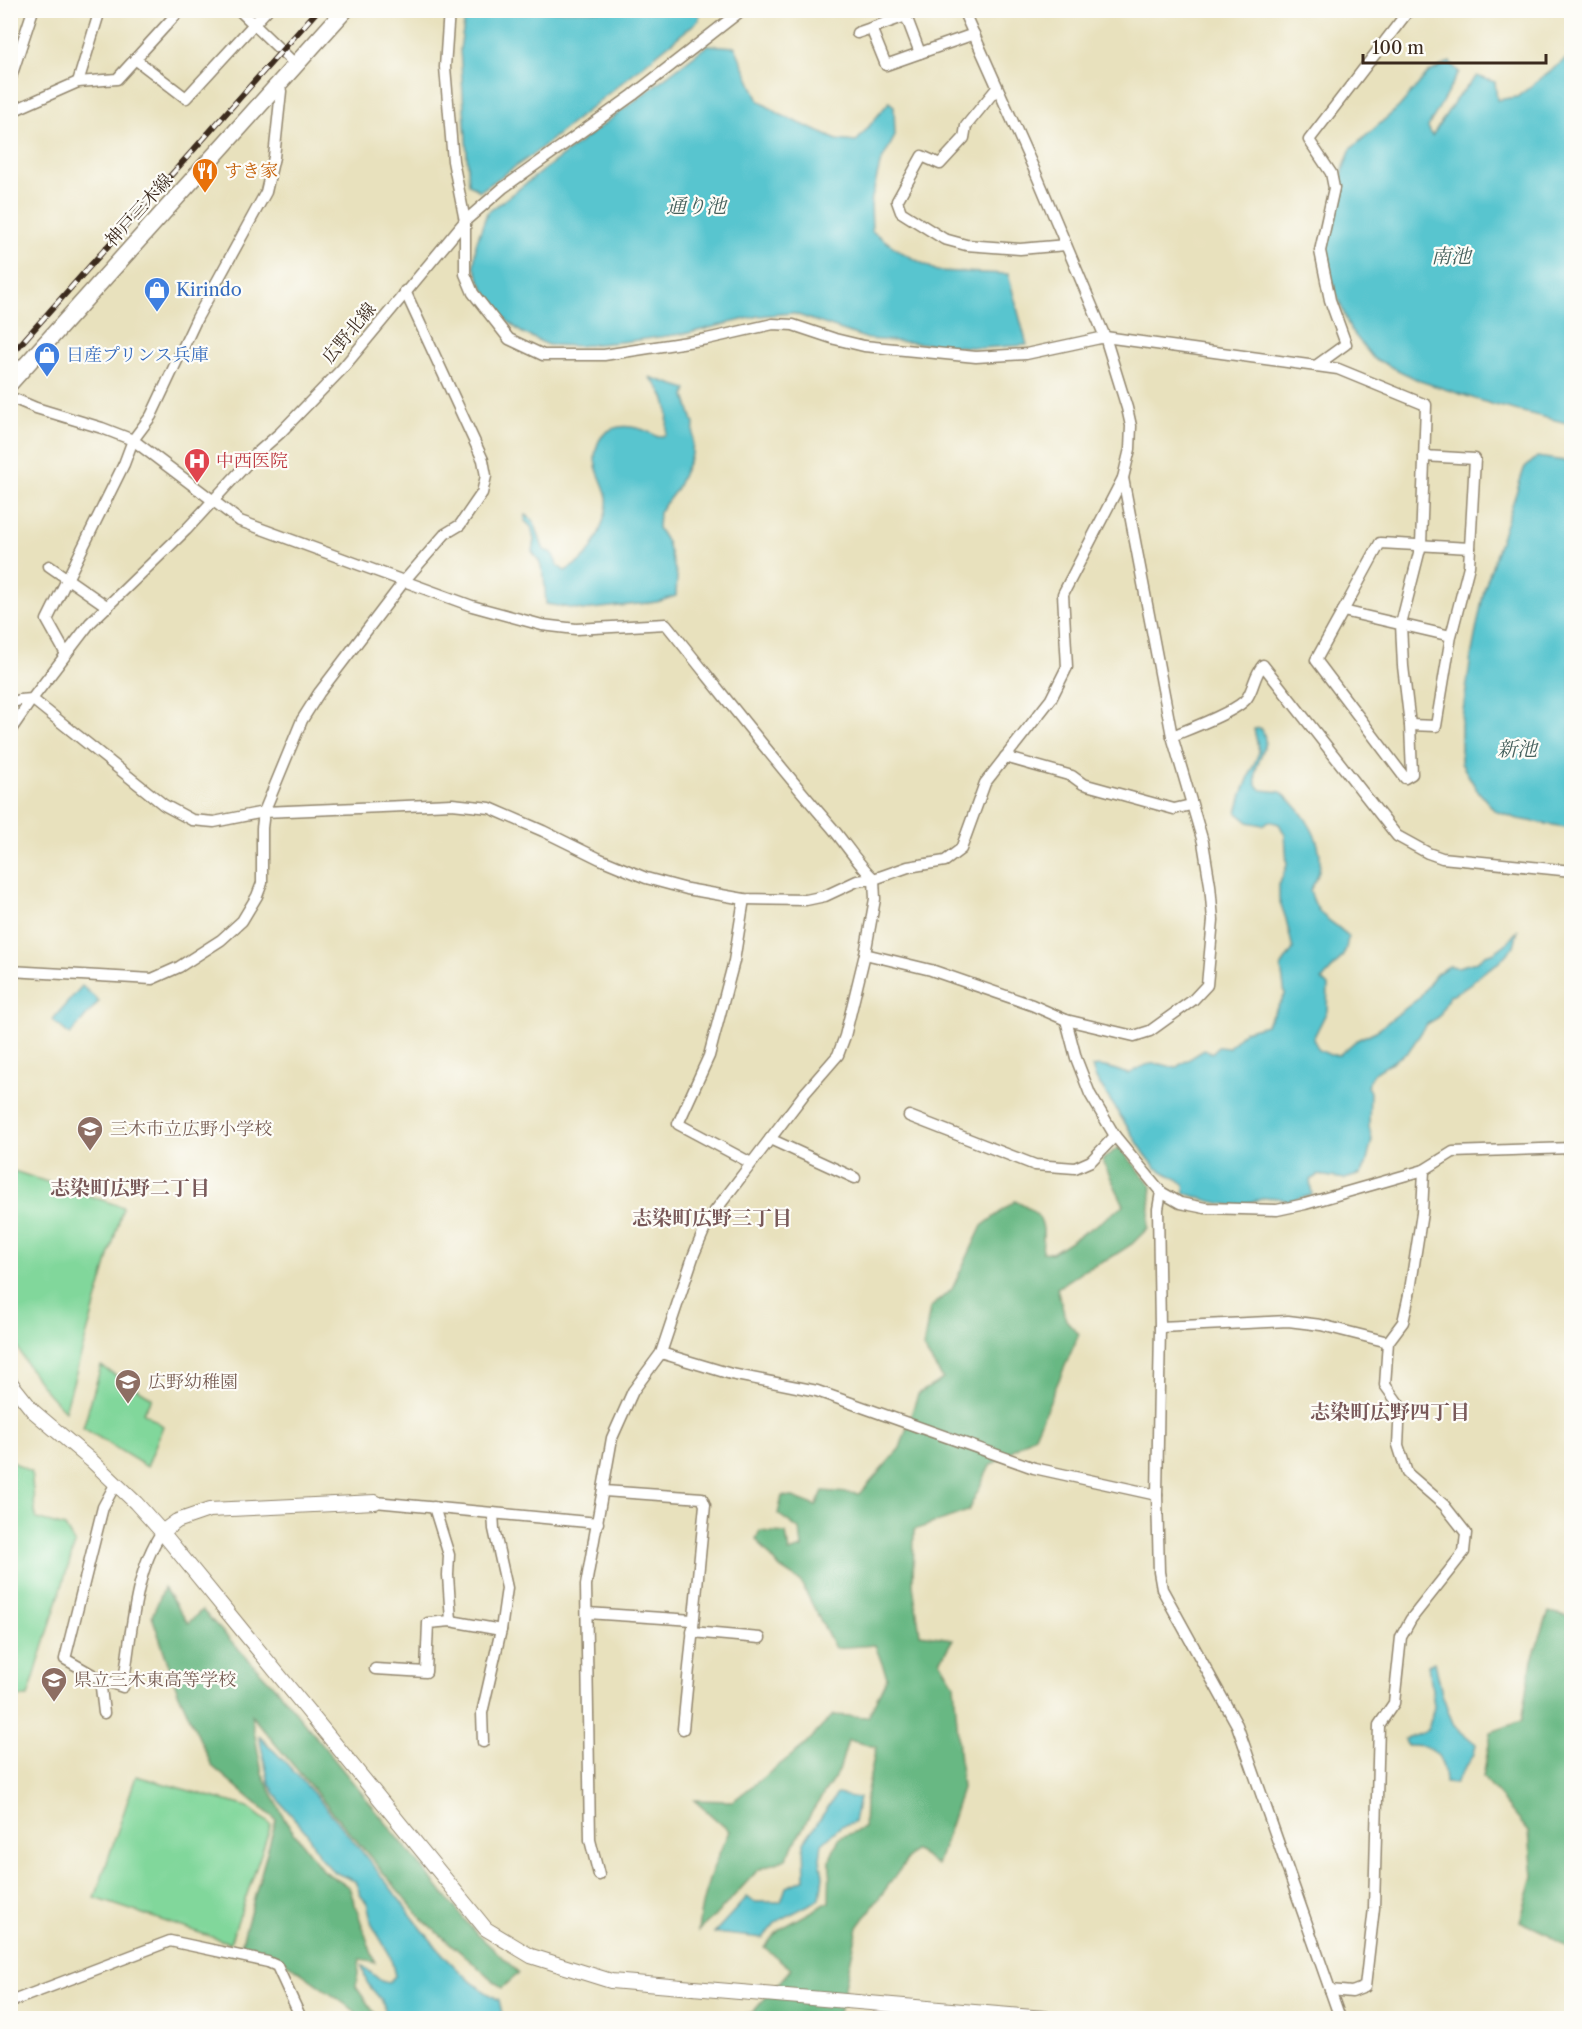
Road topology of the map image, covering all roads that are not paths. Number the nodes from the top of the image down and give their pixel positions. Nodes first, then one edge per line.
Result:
1 (33, 10) edge
2 (100, 10) edge
3 (180, 10) edge
4 (239, 10) edge
5 (267, 10) edge
6 (345, 10) edge
7 (449, 10) edge
8 (742, 10) edge
9 (963, 10) edge
10 (1409, 10) edge
11 (255, 25) junction
12 (871, 28) junction
13 (857, 33) dead end
14 (974, 34) junction
15 (920, 53) junction
16 (135, 59) junction
17 (296, 65) junction
18 (10, 80) edge
19 (78, 82) junction
20 (276, 87) junction
21 (997, 88) junction
22 (10, 112) edge
23 (465, 221) junction
24 (1066, 245) junction
25 (405, 291) junction
26 (1105, 337) junction
27 (1317, 365) junction
28 (10, 383) edge
29 (10, 397) edge
30 (133, 440) junction
31 (1424, 456) junction
32 (1123, 478) junction
33 (212, 501) junction
34 (1421, 544) junction
35 (1470, 548) junction
36 (49, 566) dead end
37 (67, 578) junction
38 (405, 580) junction
39 (108, 607) junction
40 (1343, 611) junction
41 (1401, 624) junction
42 (1451, 636) junction
43 (66, 654) junction
44 (32, 699) junction
45 (10, 703) edge
46 (1410, 725) junction
47 (10, 731) edge
48 (1172, 736) junction
49 (1005, 757) junction
50 (1191, 805) junction
51 (264, 812) junction
52 (1572, 871) edge
53 (874, 879) junction
54 (744, 899) junction
55 (865, 954) junction
56 (10, 971) edge
57 (1066, 1020) junction
58 (909, 1116) dead end
59 (1115, 1136) junction
60 (770, 1139) junction
61 (1572, 1148) edge
62 (751, 1163) junction
63 (1424, 1170) junction
64 (855, 1178) dead end
65 (1161, 1192) junction
66 (1160, 1327) junction
67 (1388, 1342) junction
68 (661, 1353) junction
69 (10, 1382) edge
70 (116, 1484) junction
71 (604, 1491) junction
72 (1157, 1495) junction
73 (375, 1502) joint
74 (434, 1507) junction
75 (493, 1513) junction
76 (598, 1523) junction
77 (162, 1532) junction
78 (587, 1613) junction
79 (451, 1621) junction
80 (693, 1626) junction
81 (501, 1630) junction
82 (760, 1638) dead end
83 (375, 1668) dead end
84 (100, 1679) junction
85 (104, 1713) dead end
86 (683, 1728) dead end
87 (483, 1742) dead end
88 (599, 1875) dead end
89 (1330, 1990) junction
90 (10, 2002) edge
91 (300, 2019) edge
92 (1045, 2019) edge
93 (1340, 2019) edge

1 - 18 street
2 - 19 street
3 - 16 street
4 - 11 street
5 - 11 street
6 - 17 main road, 神戸三木線
7 - 23 street
8 - 23 street, 広野北線
9 - 14 street
10 - 27 street
11 - 16 street
11 - 17 street
12 - 13 street
12 - 15 street
12 - 15 street
14 - 15 street
14 - 21 street
16 - 19 street
17 - 20 main road, 神戸三木線
19 - 22 street
20 - 28 main road, 神戸三木線
20 - 30 street
21 - 24 street
21 - 24 street
23 - 25 street, 広野北線
23 - 26 street
24 - 26 street
25 - 33 street, 広野北線
25 - 38 street
26 - 27 street
26 - 32 street
27 - 31 street
29 - 30 street
30 - 33 street
30 - 37 street
31 - 34 street
31 - 35 street
32 - 48 street
32 - 49 street
33 - 38 street
33 - 39 street, 広野北線
34 - 35 street
34 - 40 street
34 - 41 street
35 - 42 street
36 - 37 street
37 - 39 street
37 - 43 street
38 - 51 street
38 - 53 street
39 - 43 street, 広野北線
40 - 41 street
40 - 46 street
41 - 42 street
41 - 46 street
42 - 46 street
43 - 44 street, 広野北線
44 - 45 street
44 - 47 street, 広野北線
44 - 51 street
48 - 50 street
48 - 52 street
49 - 50 street
49 - 53 street
50 - 57 street
51 - 54 street
51 - 56 street
53 - 54 street
53 - 55 street
54 - 62 street
55 - 57 street
55 - 60 street
57 - 59 street
58 - 59 street
59 - 65 street
60 - 62 street
60 - 64 street
61 - 63 street
62 - 68 street
63 - 65 street
63 - 67 street
65 - 66 street
66 - 67 street
66 - 72 street
67 - 89 street
68 - 71 street
68 - 72 street
69 - 70 street
70 - 77 street
70 - 84 street
71 - 76 street
71 - 80 street
72 - 89 street
73 - 74 street
73 - 77 street
74 - 75 street
74 - 79 street
75 - 76 street
75 - 81 street
76 - 78 street
77 - 84 street
77 - 92 street
78 - 80 street
78 - 88 street
79 - 81 street
79 - 83 street
80 - 82 street
80 - 86 street
81 - 87 street
84 - 85 street
89 - 93 street
90 - 91 street

